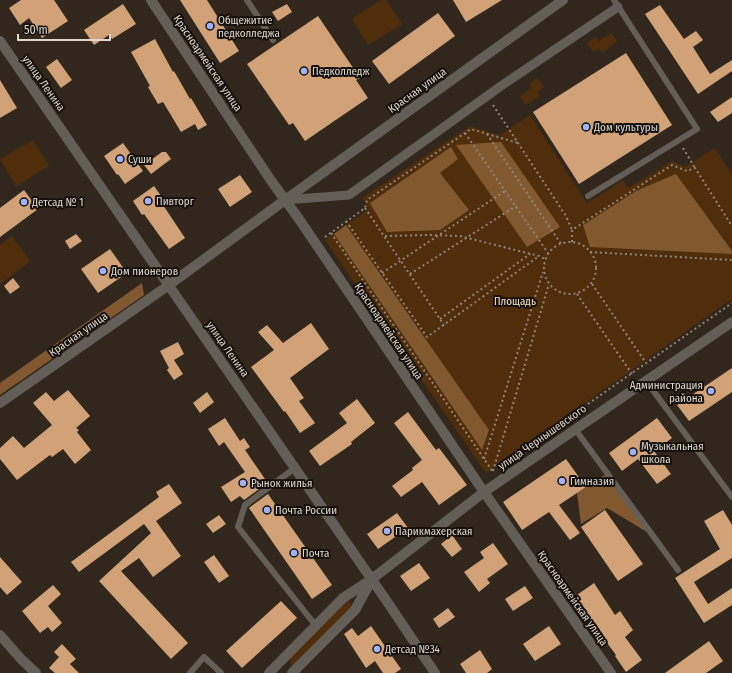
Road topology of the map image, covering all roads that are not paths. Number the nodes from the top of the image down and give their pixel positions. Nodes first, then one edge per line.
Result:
1 (151, 0) edge
2 (247, 0) edge
3 (563, 0) edge
4 (616, 3) edge
5 (273, 40) dead end
6 (0, 41) edge
7 (588, 196) dead end
8 (285, 200) junction
9 (169, 285) junction
10 (732, 322) edge
11 (646, 381) junction
12 (0, 403) edge
13 (575, 429) junction
14 (295, 468) junction
15 (484, 492) junction
16 (732, 497) edge
17 (678, 570) dead end
18 (372, 579) junction
19 (316, 626) junction
20 (0, 635) edge
21 (36, 673) edge
22 (190, 673) edge
23 (221, 673) edge
24 (269, 673) edge
25 (292, 673) edge
26 (434, 673) edge
27 (610, 673) edge

1 - 8 street, Красноармейская улица
2 - 5 lane
3 - 8 street, Красная улица
4 - 7 lane
4 - 8 street
6 - 9 street, улица Ленина
8 - 9 street, Красная улица
8 - 15 street, Красноармейская улица
9 - 12 street, Красная улица
9 - 14 street, улица Ленина
10 - 11 street, улица Чернышевского
11 - 13 street, улица Чернышевского
11 - 16 lane
13 - 15 street, улица Чернышевского
13 - 17 lane
14 - 18 street, улица Ленина
14 - 19 lane
15 - 18 street, улица Чернышевского
15 - 27 street, Красноармейская улица
18 - 19 street, улица Чернышевского
18 - 25 street, улица Чернышевского
18 - 26 street, улица Ленина
19 - 24 street, улица Чернышевского
20 - 21 street
22 - 23 lane

